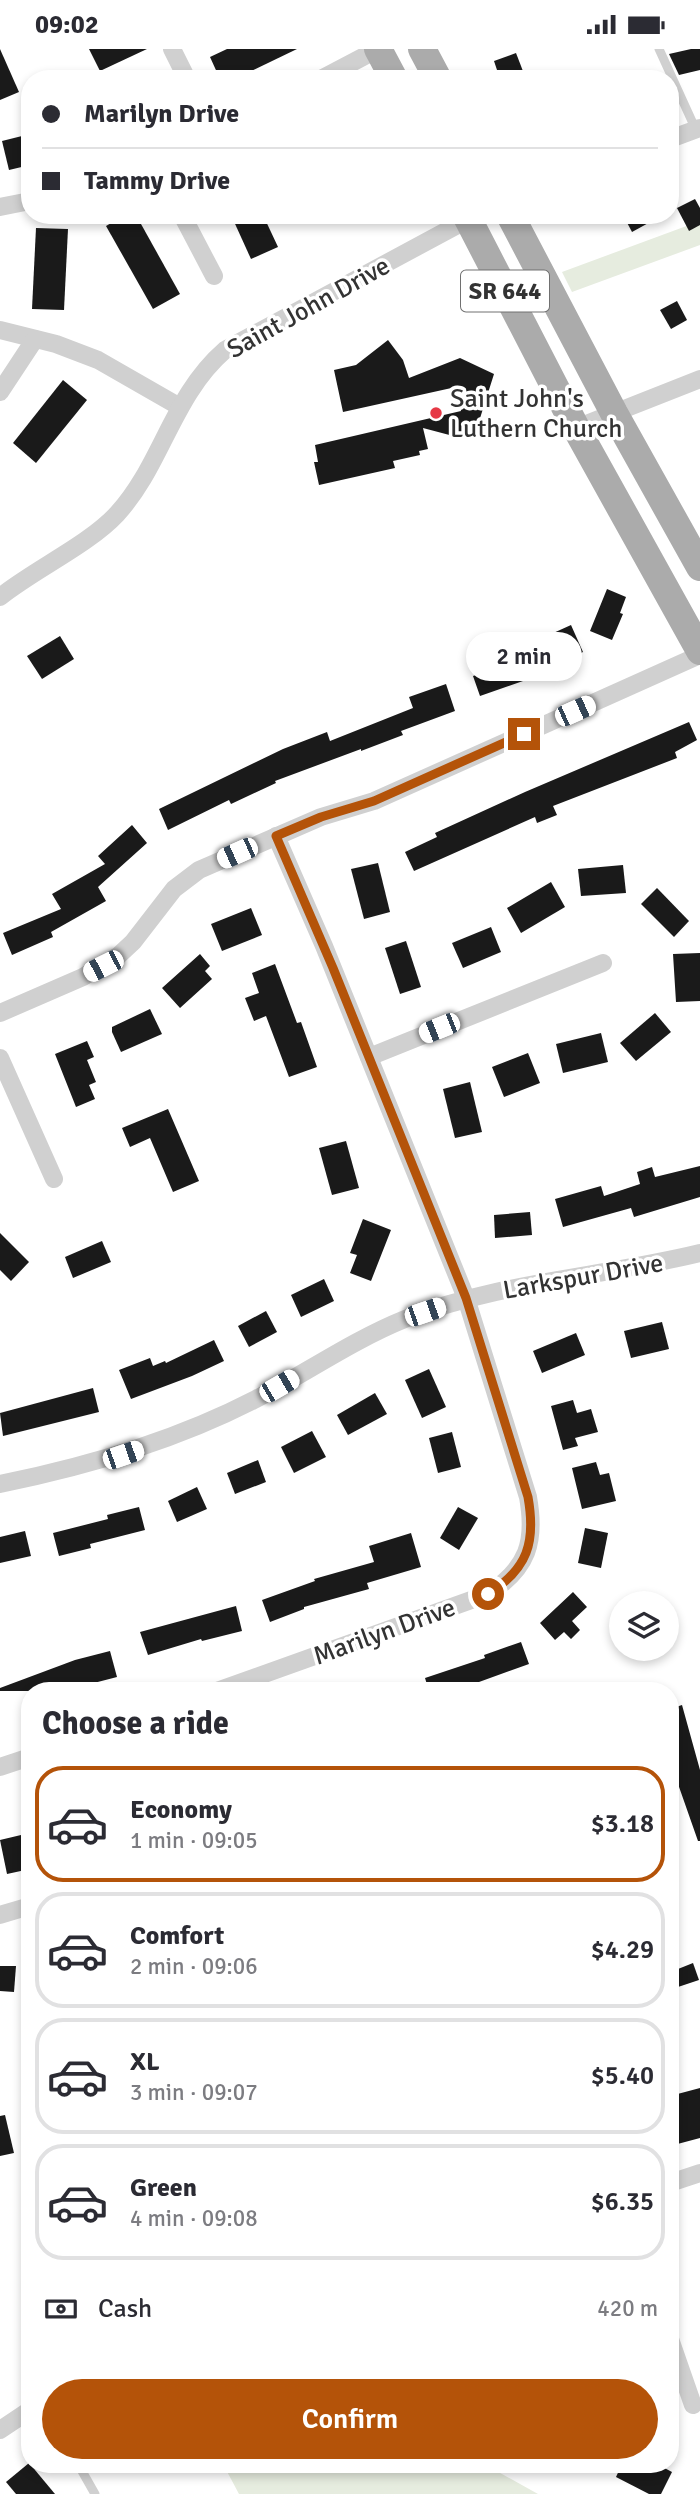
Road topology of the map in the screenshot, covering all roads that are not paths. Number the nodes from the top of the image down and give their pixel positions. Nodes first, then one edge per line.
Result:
1 (172, 49) edge
2 (378, 49) edge
3 (422, 49) edge
4 (659, 49) edge
5 (182, 70) edge
6 (338, 70) edge
7 (389, 70) edge
8 (433, 70) edge
9 (669, 70) edge
10 (679, 90) edge
11 (698, 129) edge
12 (679, 136) edge
13 (21, 203) edge
14 (0, 207) edge
15 (188, 224) edge
16 (455, 224) edge
17 (474, 224) edge
18 (515, 224) edge
19 (214, 276) dead end
20 (0, 330) edge
21 (36, 339) junction
22 (700, 379) edge
23 (0, 392) edge
24 (180, 407) junction
25 (614, 413) junction
26 (576, 428) junction
27 (700, 567) edge
28 (0, 597) edge
29 (700, 653) edge
30 (276, 836) junction
31 (603, 963) dead end
32 (0, 1013) edge
33 (369, 1057) junction
34 (0, 1058) edge
35 (54, 1179) dead end
36 (700, 1253) edge
37 (466, 1298) junction
38 (0, 1484) edge
39 (242, 1682) edge
40 (21, 1759) edge
41 (0, 1767) edge
42 (21, 1909) edge
43 (0, 1915) edge
44 (700, 2173) edge
45 (679, 2180) edge
46 (679, 2365) edge
47 (693, 2405) dead end
48 (21, 2416) edge
49 (0, 2430) edge
50 (83, 2473) edge
51 (95, 2494) edge

1 - 5 street
2 - 6 street
2 - 7 main road
3 - 8 main road
4 - 9 lane
10 - 11 lane
11 - 12 street
13 - 14 street
15 - 19 street
16 - 24 street, Saint John Drive
17 - 26 main road, SR 644
18 - 25 main road, SR 644
20 - 21 street
21 - 23 street
21 - 24 street
22 - 25 street
24 - 28 street, Saint John Drive
25 - 26 street
25 - 27 main road, SR 644
26 - 29 main road, SR 644
29 - 30 street
30 - 32 street
30 - 33 street, Marilyn Drive
31 - 33 street
33 - 37 street, Marilyn Drive
34 - 35 street
36 - 37 street, Larkspur Drive
37 - 38 street, Larkspur Drive
37 - 39 street, Marilyn Drive
40 - 41 street
42 - 43 street
44 - 45 street
46 - 47 street
48 - 49 street
50 - 51 lane

